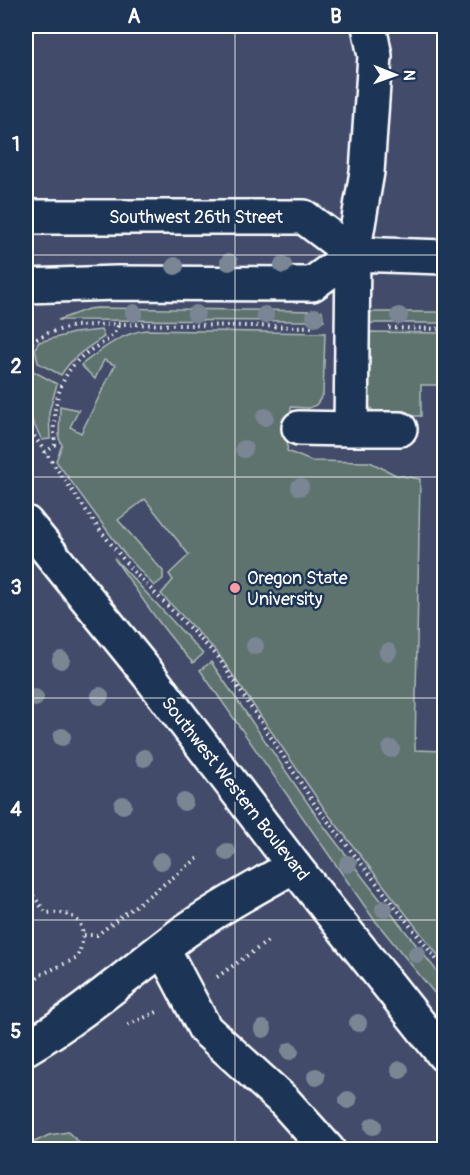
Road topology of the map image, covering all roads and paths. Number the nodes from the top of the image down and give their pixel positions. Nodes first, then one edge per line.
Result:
1 (369, 26) edge
2 (26, 217) edge
3 (353, 254) junction
4 (444, 257) edge
5 (26, 286) edge
6 (119, 324) junction
7 (352, 327) junction
8 (444, 329) edge
9 (26, 352) edge
10 (26, 420) edge
11 (299, 428) dead end
12 (351, 429) junction
13 (400, 429) dead end
14 (45, 453) junction
15 (26, 523) edge
16 (201, 856) dead end
17 (294, 866) junction
18 (26, 886) edge
19 (84, 936) junction
20 (268, 941) dead end
21 (163, 949) junction
22 (444, 969) edge
23 (26, 982) edge
24 (32, 986) junction
25 (26, 996) edge
26 (189, 998) junction
27 (125, 1026) dead end
28 (26, 1048) edge
29 (444, 1055) edge
30 (328, 1149) edge

1 - 3 street
2 - 3 street, Southwest 26th Street
3 - 4 street
3 - 5 street
3 - 7 street
6 - 7 path
6 - 9 path
6 - 14 path
7 - 8 path
7 - 12 street
10 - 14 path
11 - 12 street
12 - 13 street
14 - 22 path
15 - 17 street, Southwest Western Boulevard
16 - 19 path
17 - 21 street
17 - 29 street, Southwest Western Boulevard
18 - 19 path
19 - 24 path
20 - 26 path
21 - 26 street
21 - 28 street
23 - 24 path
24 - 25 path
26 - 27 path
26 - 30 street

